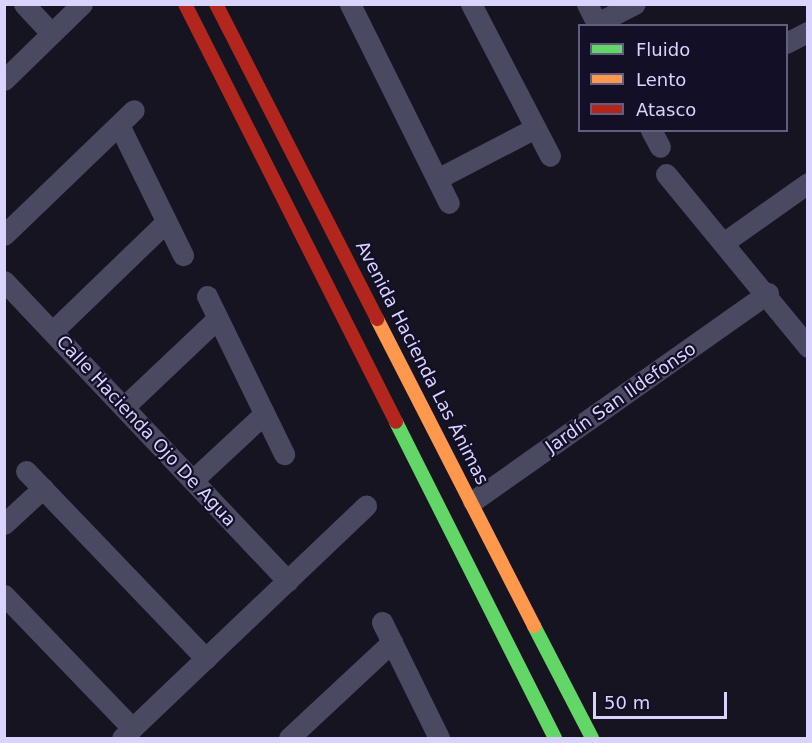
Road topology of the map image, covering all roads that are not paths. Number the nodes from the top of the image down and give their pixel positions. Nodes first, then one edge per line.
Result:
1 (24, 4) edge
2 (82, 4) edge
3 (185, 4) edge
4 (216, 4) edge
5 (350, 4) edge
6 (471, 4) edge
7 (635, 4) edge
8 (594, 18) edge
9 (807, 32) edge
10 (51, 33) junction
11 (788, 42) edge
12 (4, 80) edge
13 (536, 128) junction
14 (550, 156) dead end
15 (666, 174) dead end
16 (437, 179) junction
17 (807, 183) edge
18 (449, 203) dead end
19 (166, 222) junction
20 (4, 235) edge
21 (726, 241) junction
22 (183, 255) dead end
23 (4, 281) edge
24 (768, 293) junction
25 (207, 296) dead end
26 (799, 318) edge
27 (217, 319) junction
28 (53, 331) junction
29 (807, 347) edge
30 (124, 406) junction
31 (264, 414) junction
32 (284, 454) dead end
33 (26, 471) dead end
34 (193, 480) junction
35 (43, 488) junction
36 (473, 501) junction
37 (366, 506) dead end
38 (4, 524) edge
39 (288, 581) junction
40 (4, 595) edge
41 (382, 621) dead end
42 (392, 642) junction
43 (206, 659) junction
44 (127, 733) edge
45 (289, 738) edge
46 (439, 738) edge
47 (555, 738) edge
48 (592, 738) edge

1 - 10 street
2 - 10 street
3 - 47 street
4 - 36 street, Avenida Hacienda Las Ánimas
5 - 16 street
6 - 13 street
7 - 8 street
9 - 11 street
10 - 12 street
13 - 14 street
13 - 16 street
15 - 21 street
16 - 18 street
17 - 21 street
19 - 20 street
19 - 22 street
19 - 28 street
21 - 24 street
23 - 28 street, Calle Hacienda Ojo De Agua
24 - 26 street
24 - 36 street, Jardín San Ildefonso
25 - 27 street
26 - 29 street
27 - 30 street
27 - 31 street
28 - 30 street, Calle Hacienda Ojo De Agua
30 - 34 street, Calle Hacienda Ojo De Agua
31 - 32 street
31 - 34 street
33 - 35 street
34 - 39 street, Calle Hacienda Ojo De Agua
35 - 38 street
35 - 43 street
36 - 48 street, Avenida Hacienda Las Ánimas
37 - 39 street
39 - 43 street
40 - 44 street
41 - 42 street
42 - 45 street
42 - 46 street
43 - 44 street

